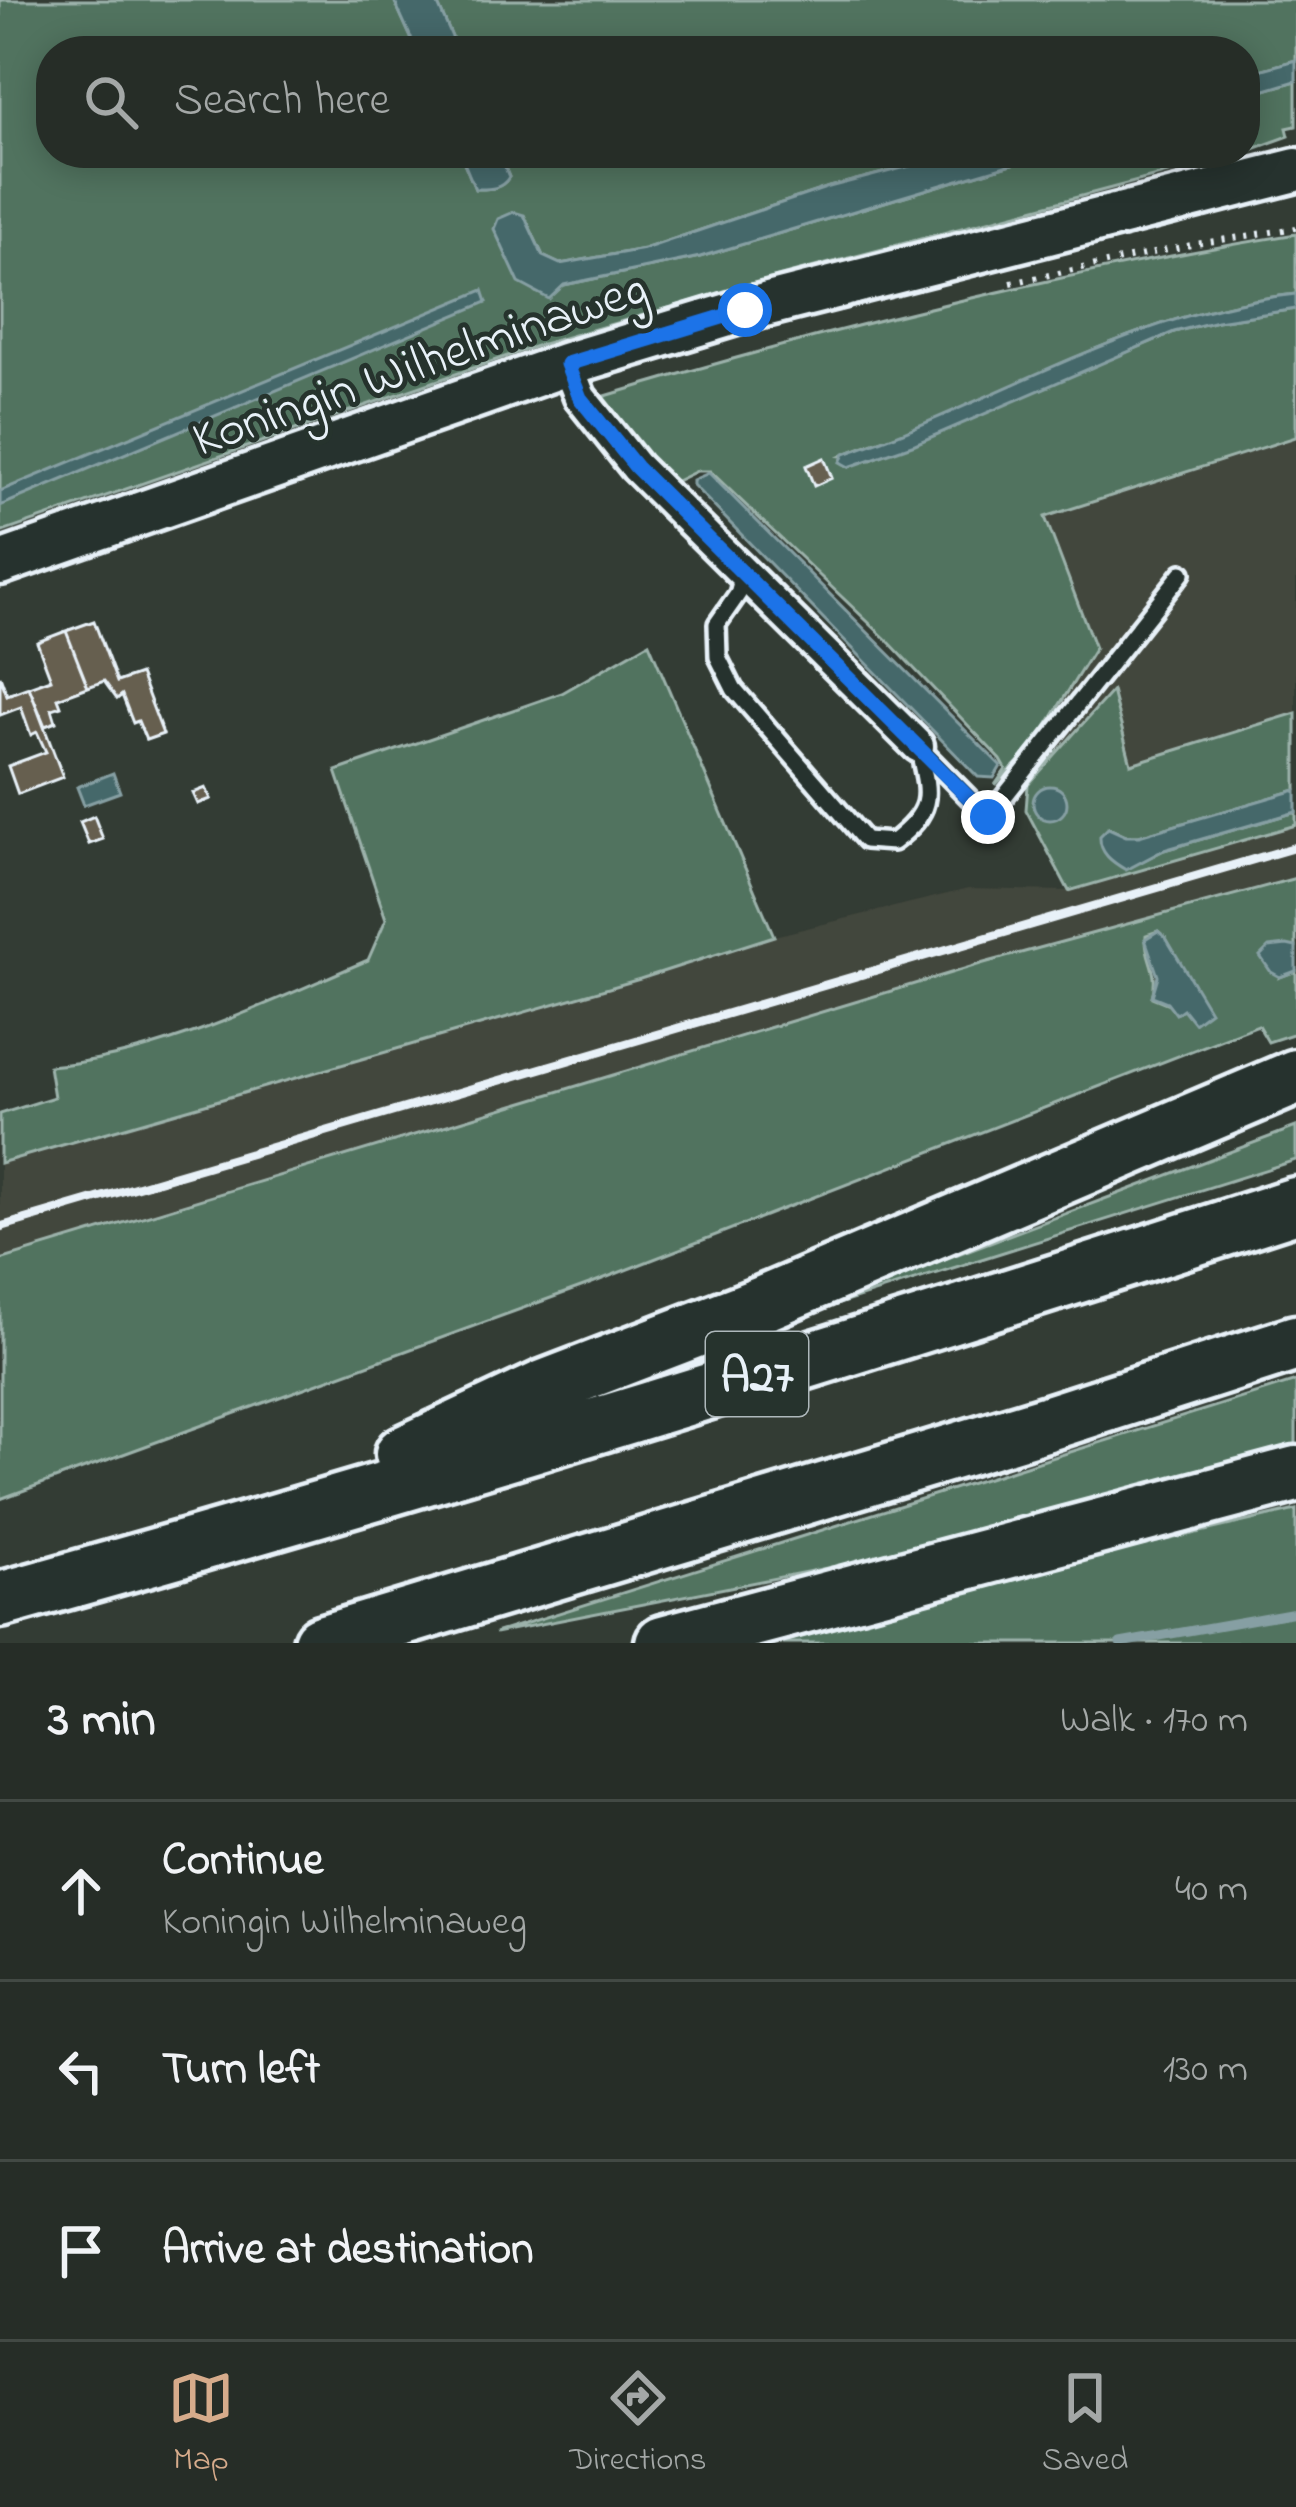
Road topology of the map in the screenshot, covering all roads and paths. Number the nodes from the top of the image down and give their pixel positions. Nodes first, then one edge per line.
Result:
1 (1296, 170) edge
2 (1296, 228) edge
3 (998, 286) dead end
4 (567, 364) junction
5 (0, 562) edge
6 (744, 573) junction
7 (1182, 573) dead end
8 (918, 746) junction
9 (1296, 1077) edge
10 (1296, 1205) edge
11 (1296, 1342) edge
12 (1296, 1474) edge
13 (216, 1540) junction
14 (0, 1600) edge
15 (321, 1643) edge
16 (663, 1643) edge

1 - 4 main road, Koningin Wilhelminaweg
2 - 3 path
4 - 5 main road, Koningin Wilhelminaweg
4 - 6 street
6 - 8 street
6 - 8 lane
7 - 8 lane
9 - 13 highway, A27
10 - 13 highway, A27
11 - 15 highway, A27
12 - 16 highway
13 - 14 highway, A27

